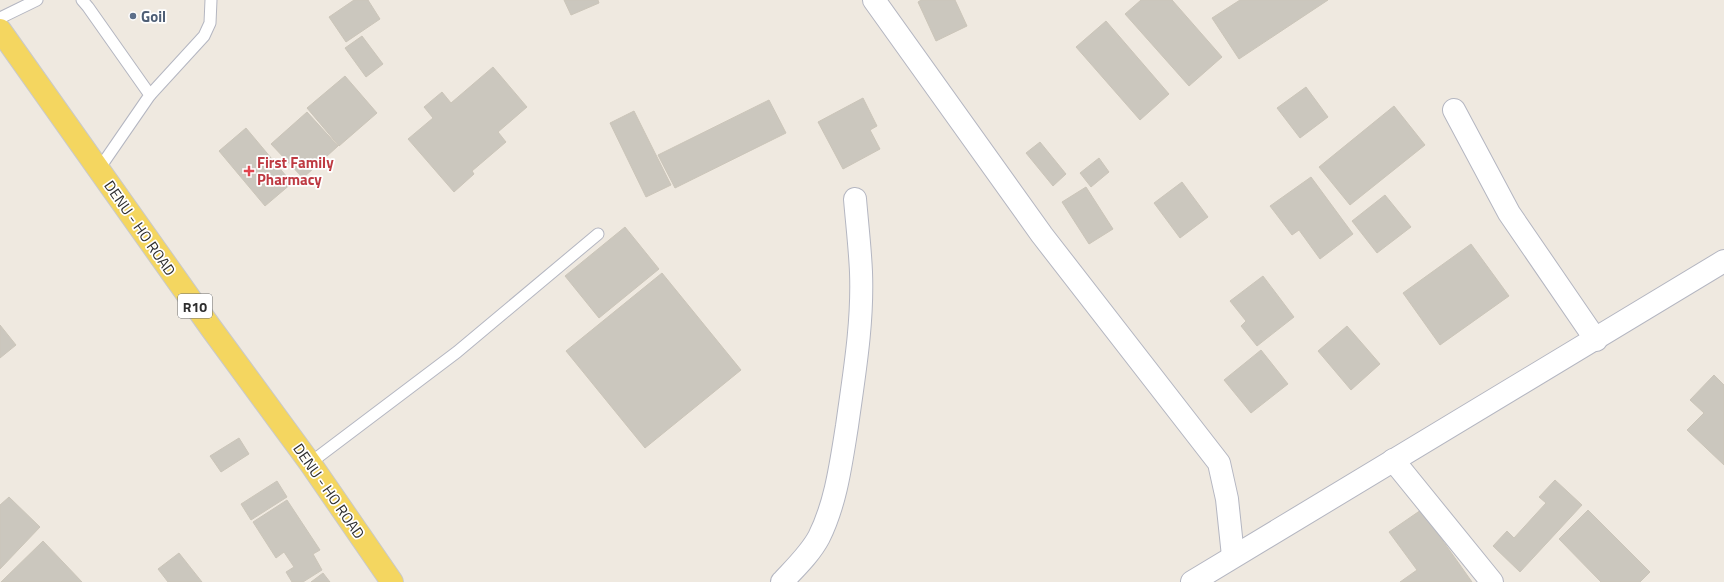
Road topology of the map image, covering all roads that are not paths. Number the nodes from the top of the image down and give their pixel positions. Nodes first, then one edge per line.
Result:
1 (37, 0) edge
2 (82, 0) edge
3 (212, 0) edge
4 (874, 0) edge
5 (0, 18) edge
6 (0, 30) edge
7 (150, 95) junction
8 (1454, 110) dead end
9 (99, 169) junction
10 (855, 199) dead end
11 (598, 234) dead end
12 (1724, 261) edge
13 (1596, 340) junction
14 (1393, 460) junction
15 (310, 463) junction
16 (1233, 556) junction
17 (392, 582) edge
18 (782, 582) edge
19 (1192, 582) edge
20 (1492, 582) edge

1 - 5 lane
2 - 7 lane
3 - 7 lane
4 - 16 street
6 - 9 main road, DENU - HO ROAD / R10
7 - 9 lane
8 - 13 street
9 - 15 main road, DENU - HO ROAD / R10
10 - 18 street
11 - 15 lane
12 - 13 street
13 - 14 street
14 - 16 street
14 - 20 street
15 - 17 main road, DENU - HO ROAD / R10
16 - 19 street

